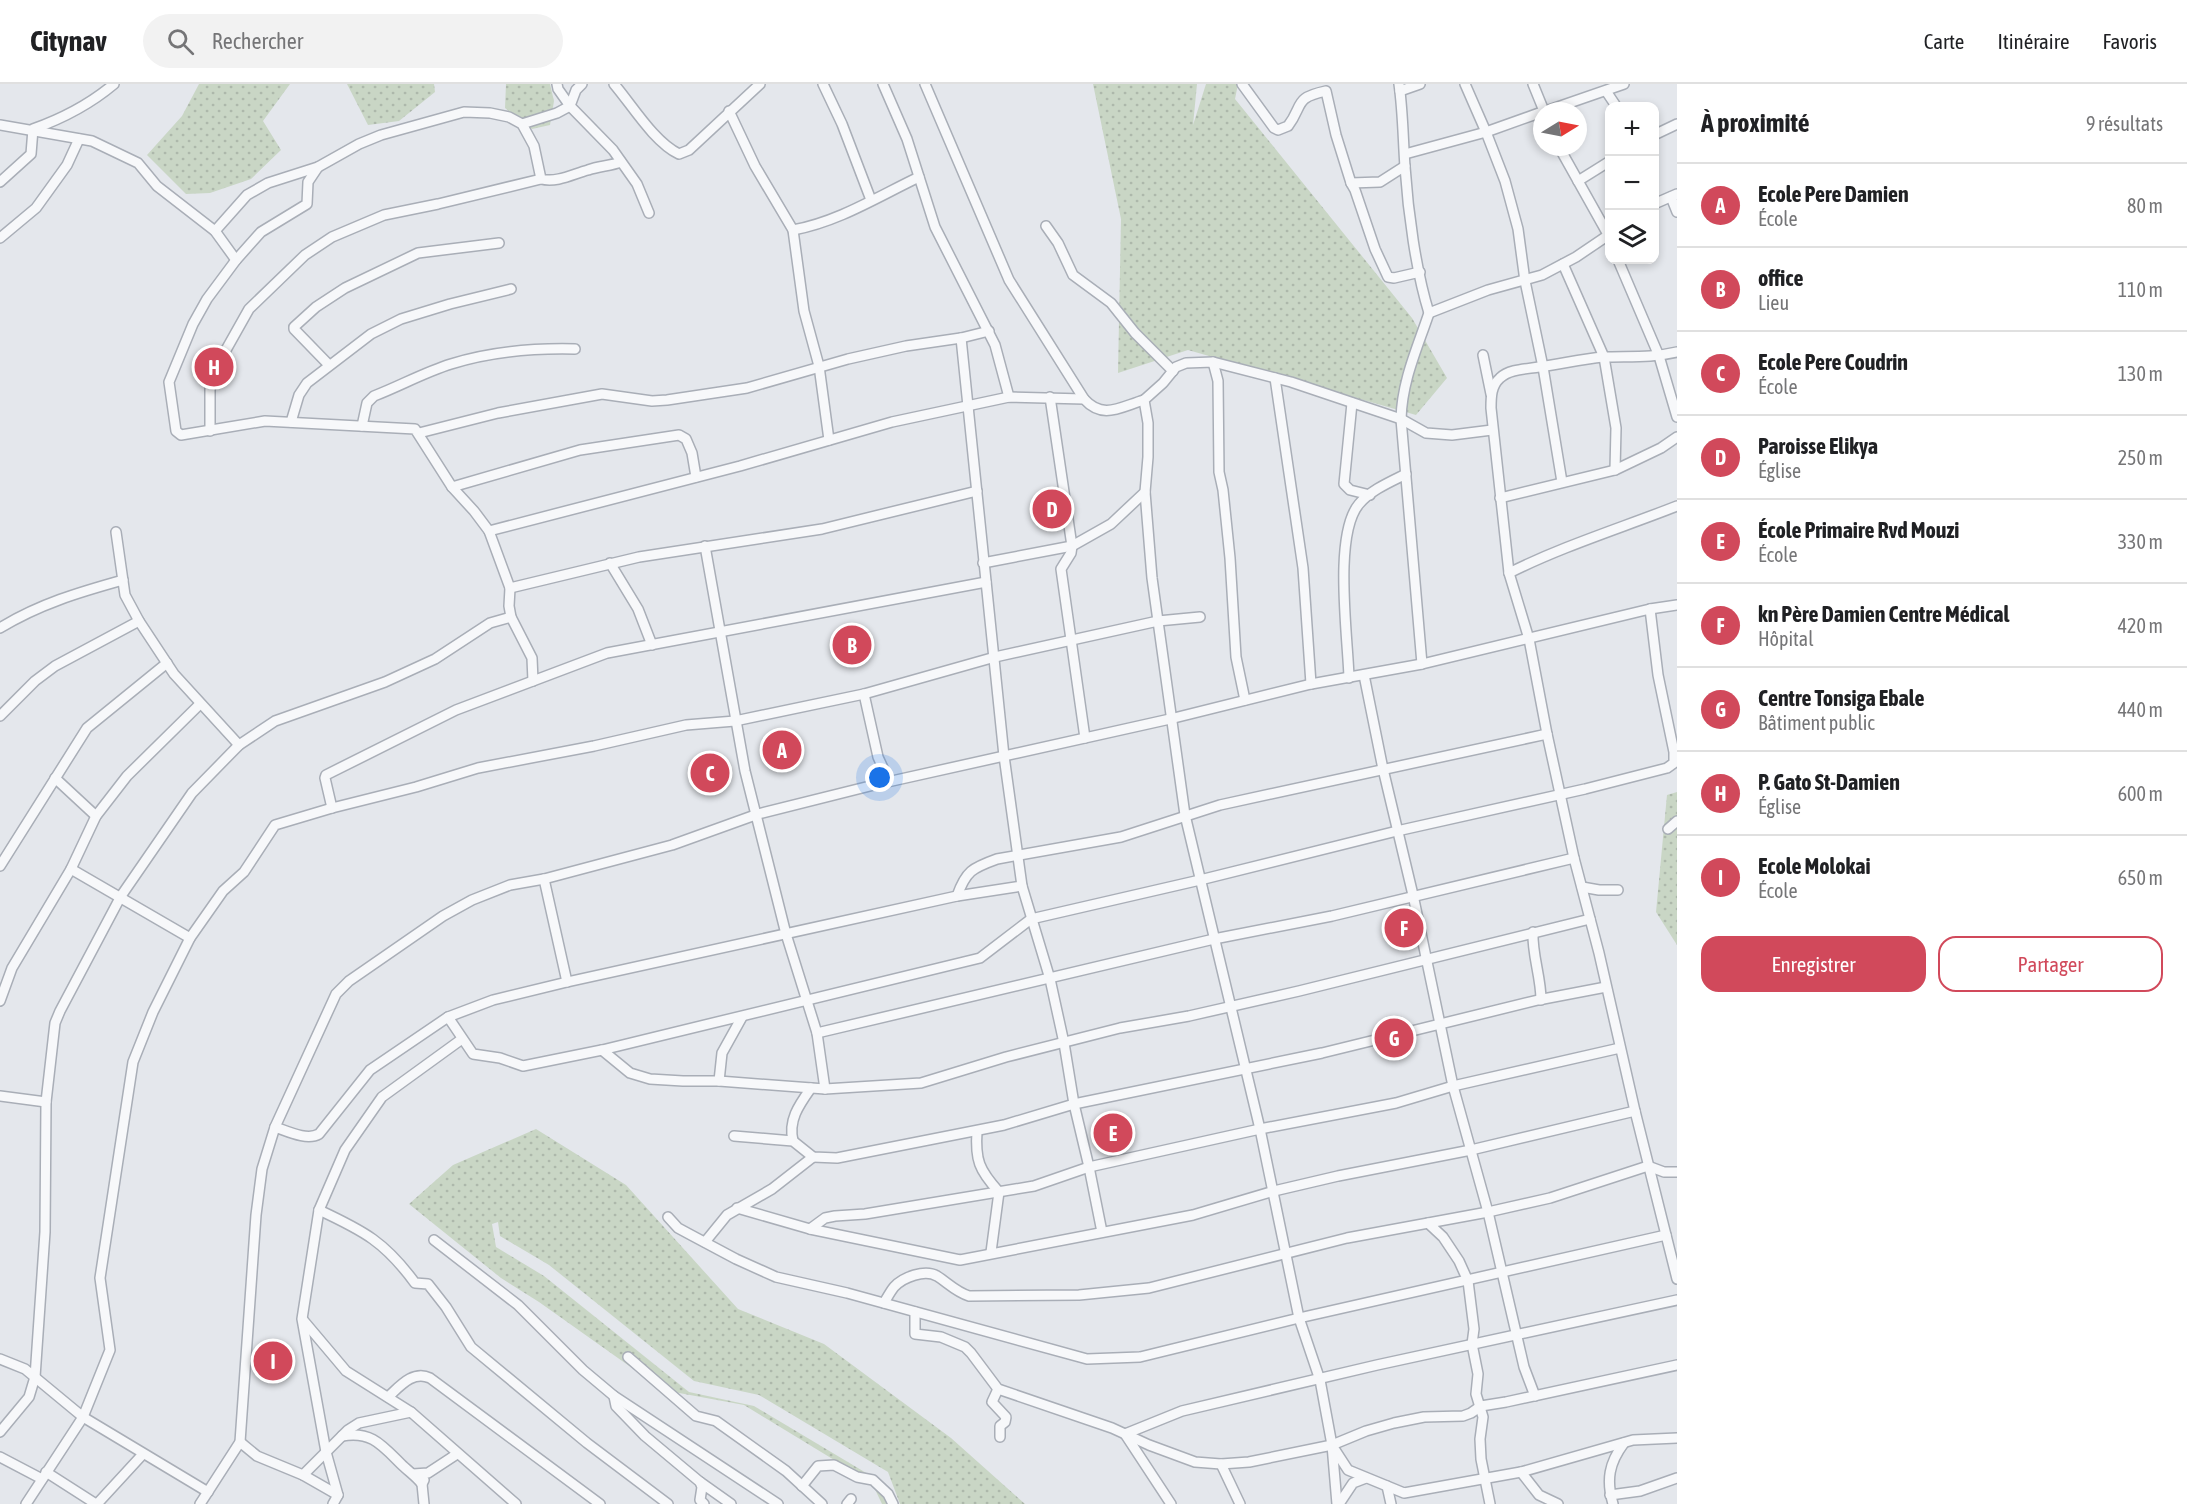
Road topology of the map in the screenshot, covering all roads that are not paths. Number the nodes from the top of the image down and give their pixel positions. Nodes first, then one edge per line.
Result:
1 (114, 84) edge
2 (557, 84) edge
3 (582, 84) edge
4 (614, 84) edge
5 (760, 84) edge
6 (823, 84) edge
7 (883, 84) edge
8 (925, 84) edge
9 (1242, 84) edge
10 (1420, 84) edge
11 (1465, 84) edge
12 (1533, 84) edge
13 (1624, 84) edge
14 (1400, 87) edge
15 (1326, 88) edge
16 (1606, 91) junction
17 (1540, 102) edge
18 (1572, 102) edge
19 (1613, 102) edge
20 (570, 106) junction
21 (729, 111) junction
22 (1533, 115) edge
23 (522, 124) junction
24 (1677, 124) edge
25 (0, 125) edge
26 (33, 129) junction
27 (1486, 132) junction
28 (1659, 133) edge
29 (79, 139) junction
30 (1405, 154) junction
31 (1564, 156) edge
32 (621, 162) junction
33 (1605, 164) edge
34 (1405, 166) junction
35 (318, 167) junction
36 (919, 177) junction
37 (541, 179) junction
38 (1578, 181) junction
39 (0, 182) edge
40 (1351, 183) junction
41 (1674, 195) edge
42 (871, 200) junction
43 (1659, 202) edge
44 (1677, 212) edge
45 (649, 213) dead end
46 (1046, 226) dead end
47 (1605, 229) edge
48 (793, 230) junction
49 (215, 231) junction
50 (0, 238) edge
51 (1605, 238) edge
52 (499, 243) dead end
53 (236, 260) junction
54 (1563, 264) junction
55 (1620, 264) edge
56 (1420, 272) junction
57 (1525, 281) junction
58 (511, 289) dead end
59 (1430, 313) junction
60 (989, 332) junction
61 (961, 338) junction
62 (574, 349) dead end
63 (1677, 351) edge
64 (1483, 355) dead end
65 (1659, 356) junction
66 (1604, 357) junction
67 (1213, 362) junction
68 (329, 365) junction
69 (819, 366) junction
70 (1543, 367) junction
71 (1173, 370) junction
72 (1275, 378) junction
73 (1491, 394) junction
74 (1009, 397) junction
75 (1050, 397) junction
76 (1084, 399) junction
77 (1144, 400) junction
78 (1352, 403) junction
79 (968, 406) junction
80 (1677, 417) edge
81 (1401, 419) junction
82 (291, 422) junction
83 (362, 426) junction
84 (1492, 430) junction
85 (210, 431) junction
86 (419, 433) junction
87 (1677, 437) edge
88 (830, 440) junction
89 (1615, 470) junction
90 (1406, 474) junction
91 (696, 477) junction
92 (1562, 482) junction
93 (452, 487) junction
94 (977, 491) junction
95 (1145, 492) junction
96 (1370, 495) junction
97 (1500, 498) junction
98 (1677, 506) edge
99 (489, 531) junction
100 (116, 532) dead end
101 (705, 546) junction
102 (1072, 546) junction
103 (610, 563) junction
104 (983, 563) junction
105 (1509, 573) junction
106 (123, 580) junction
107 (986, 582) junction
108 (510, 588) junction
109 (1677, 605) edge
110 (1650, 609) junction
111 (511, 617) junction
112 (1200, 617) dead end
113 (139, 621) junction
114 (1158, 621) junction
115 (0, 628) edge
116 (720, 633) junction
117 (1529, 639) junction
118 (1070, 640) junction
119 (652, 645) junction
120 (995, 657) junction
121 (167, 663) junction
122 (1422, 664) junction
123 (1364, 675) junction
124 (1349, 678) junction
125 (533, 681) junction
126 (1311, 684) junction
127 (864, 694) junction
128 (1245, 700) junction
129 (200, 705) junction
130 (0, 716) edge
131 (1170, 719) junction
132 (735, 721) junction
133 (1546, 734) junction
134 (1085, 738) junction
135 (239, 745) junction
136 (1004, 756) junction
137 (1383, 769) junction
138 (55, 778) junction
139 (889, 781) junction
140 (1559, 794) junction
141 (332, 808) junction
142 (758, 814) junction
143 (1185, 815) junction
144 (96, 816) junction
145 (1677, 821) edge
146 (1668, 829) dead end
147 (1397, 831) junction
148 (1017, 855) junction
149 (1574, 858) junction
150 (0, 866) edge
151 (71, 869) junction
152 (544, 879) junction
153 (1200, 880) junction
154 (1022, 886) junction
155 (1582, 887) junction
156 (1618, 890) dead end
157 (1413, 895) junction
158 (957, 896) junction
159 (121, 897) junction
160 (1031, 919) junction
161 (1590, 920) junction
162 (1533, 932) junction
163 (786, 934) junction
164 (190, 938) junction
165 (1214, 939) junction
166 (1427, 959) junction
167 (1050, 979) junction
168 (567, 982) junction
169 (1606, 987) junction
170 (806, 1000) junction
171 (1541, 1000) junction
172 (0, 1001) edge
173 (1231, 1006) junction
174 (448, 1017) junction
175 (742, 1017) junction
176 (1440, 1023) junction
177 (817, 1033) junction
178 (462, 1039) junction
179 (1064, 1042) junction
180 (1620, 1048) junction
181 (602, 1050) junction
182 (1246, 1068) junction
183 (719, 1081) junction
184 (1453, 1086) junction
185 (811, 1088) junction
186 (825, 1089) junction
187 (0, 1096) edge
188 (46, 1102) junction
189 (1074, 1104) junction
190 (1635, 1111) junction
191 (275, 1127) junction
192 (1260, 1129) junction
193 (977, 1131) junction
194 (734, 1136) dead end
195 (793, 1142) junction
196 (1471, 1150) junction
197 (813, 1157) junction
198 (1648, 1166) junction
199 (1089, 1167) junction
200 (1677, 1172) edge
201 (1274, 1191) junction
202 (999, 1192) junction
203 (737, 1208) junction
204 (319, 1210) junction
205 (1488, 1212) junction
206 (668, 1217) dead end
207 (1428, 1223) junction
208 (810, 1229) junction
209 (1102, 1232) junction
210 (1666, 1235) junction
211 (435, 1240) dead end
212 (705, 1242) junction
213 (991, 1252) junction
214 (1286, 1254) junction
215 (1501, 1273) junction
216 (1677, 1279) edge
217 (1468, 1281) junction
218 (1677, 1300) edge
219 (884, 1303) junction
220 (915, 1312) junction
221 (1299, 1318) junction
222 (302, 1319) junction
223 (1517, 1335) junction
224 (1472, 1344) junction
225 (628, 1357) dead end
226 (0, 1359) edge
227 (1677, 1365) edge
228 (35, 1377) junction
229 (1320, 1380) junction
230 (998, 1389) junction
231 (614, 1396) junction
232 (1535, 1396) junction
233 (388, 1397) junction
234 (1480, 1406) junction
235 (411, 1412) junction
236 (83, 1417) junction
237 (0, 1432) edge
238 (1125, 1434) junction
239 (342, 1436) junction
240 (1000, 1437) dead end
241 (1677, 1438) edge
242 (240, 1442) junction
243 (1624, 1443) junction
244 (1332, 1445) junction
245 (326, 1452) junction
246 (143, 1454) junction
247 (457, 1454) junction
248 (0, 1457) edge
249 (1221, 1464) junction
250 (1521, 1472) junction
251 (428, 1473) junction
252 (413, 1474) junction
253 (303, 1475) junction
254 (44, 1476) junction
255 (1366, 1478) junction
256 (1485, 1478) junction
257 (1677, 1478) edge
258 (700, 1482) junction
259 (422, 1484) junction
260 (802, 1486) junction
261 (1387, 1486) junction
262 (208, 1491) junction
263 (336, 1499) edge
264 (1611, 1500) edge
265 (26, 1504) edge
266 (96, 1504) edge
267 (200, 1504) edge
268 (424, 1504) edge
269 (514, 1504) edge
270 (600, 1504) edge
271 (668, 1504) edge
272 (704, 1504) edge
273 (731, 1504) edge
274 (777, 1504) edge
275 (822, 1504) edge
276 (893, 1504) edge
277 (1171, 1504) edge
278 (1240, 1504) edge
279 (1338, 1504) edge
280 (1391, 1504) edge
281 (1490, 1504) edge
282 (1558, 1504) edge

1 - 26 street
2 - 20 street
3 - 20 street
4 - 21 street
5 - 21 street
6 - 42 street
7 - 36 street
8 - 76 street
9 - 15 street
10 - 14 street
11 - 27 street
12 - 17 street
13 - 16 street
14 - 30 street
15 - 40 street
16 - 18 street
16 - 19 street
20 - 23 street
20 - 32 street
21 - 48 street
22 - 27 street
23 - 35 street
23 - 37 street
24 - 28 street
25 - 26 street
26 - 29 street
26 - 39 street
27 - 30 street
27 - 57 street
29 - 49 street
29 - 50 street
30 - 34 street
31 - 38 street
32 - 37 street
32 - 45 street
33 - 38 street
34 - 40 street
34 - 56 street
35 - 49 street
35 - 53 street
36 - 42 street
36 - 60 street
37 - 85 street
38 - 47 street
40 - 56 street
41 - 43 street
41 - 44 street
42 - 48 street
46 - 71 street
48 - 69 street
49 - 53 street
51 - 54 street
52 - 68 street
53 - 85 street
54 - 57 street
54 - 66 street
55 - 65 street
56 - 59 street
57 - 59 street
57 - 70 street
58 - 68 street
59 - 81 street
60 - 61 street
60 - 74 street
61 - 69 street
61 - 79 street
62 - 83 street
63 - 65 street
64 - 73 street
65 - 66 street
65 - 80 street
66 - 70 street
66 - 89 street
67 - 71 street
67 - 72 street
67 - 128 street
68 - 82 street
69 - 86 street
69 - 88 street
70 - 73 street
70 - 92 street
71 - 77 street
72 - 78 street
72 - 126 street
73 - 84 street
74 - 75 street
74 - 79 street
75 - 76 street
75 - 102 street
76 - 77 street
77 - 95 street
78 - 81 street
78 - 96 street
79 - 88 street
79 - 94 street
81 - 84 street
81 - 90 street
82 - 83 street
82 - 85 street
83 - 86 street
84 - 97 street
86 - 93 street
87 - 89 street
88 - 91 street
89 - 92 street
90 - 96 street
90 - 122 street
91 - 93 street
91 - 99 street
92 - 97 street
93 - 99 street
94 - 101 street
94 - 104 street
95 - 102 street
95 - 114 street
96 - 124 street
97 - 105 street
98 - 105 street
99 - 108 street
100 - 106 street
101 - 103 street
101 - 116 street
102 - 104 street
102 - 118 street
103 - 108 street
103 - 119 street
104 - 107 street
105 - 117 street
106 - 113 street
106 - 115 street
107 - 116 street
107 - 120 street
108 - 111 street
109 - 110 street
110 - 117 street
110 - 140 street
111 - 125 street
111 - 135 street
112 - 114 street
113 - 121 street
113 - 130 street
114 - 118 street
114 - 131 street
116 - 119 street
116 - 132 street
117 - 122 street
117 - 133 street
118 - 120 street
118 - 134 street
119 - 125 street
120 - 127 street
120 - 136 street
121 - 129 street
121 - 138 street
122 - 123 street
123 - 124 street
123 - 137 street
124 - 126 street
125 - 141 street
126 - 128 street
127 - 132 street
127 - 139 street
128 - 131 street
129 - 135 street
129 - 144 street
131 - 134 street
131 - 143 street
132 - 141 street
132 - 142 street
133 - 137 street
133 - 140 street
134 - 136 street
135 - 159 street
136 - 139 street
136 - 148 street
137 - 143 street
137 - 147 street
138 - 144 street
138 - 150 street
139 - 142 street
140 - 147 street
140 - 149 street
141 - 164 street
142 - 152 street
142 - 163 street
143 - 148 street
143 - 153 street
144 - 151 street
145 - 146 street
147 - 153 street
147 - 157 street
148 - 154 street
148 - 158 street
149 - 155 street
149 - 157 street
151 - 159 street
151 - 172 street
152 - 168 street
152 - 191 street
153 - 160 street
153 - 165 street
154 - 158 street
154 - 160 street
155 - 156 street
155 - 161 street
157 - 165 street
157 - 166 street
158 - 163 street
159 - 164 street
159 - 188 street
160 - 167 street
160 - 170 street
161 - 162 street
161 - 169 street
162 - 166 street
162 - 171 street
163 - 168 street
163 - 170 street
164 - 236 street
165 - 167 street
165 - 173 street
166 - 173 street
166 - 176 street
167 - 177 street
167 - 179 street
168 - 174 street
169 - 171 street
169 - 180 street
170 - 175 street
170 - 177 street
171 - 176 street
173 - 179 street
173 - 182 street
174 - 178 street
174 - 191 street
175 - 181 street
175 - 183 street
176 - 182 street
176 - 184 street
177 - 186 street
178 - 181 street
178 - 204 street
179 - 186 street
179 - 189 street
180 - 184 street
180 - 190 street
181 - 183 street
182 - 189 street
182 - 192 street
183 - 185 street
184 - 192 street
184 - 196 street
185 - 186 street
185 - 195 street
187 - 188 street
188 - 228 street
189 - 193 street
189 - 199 street
190 - 196 street
190 - 198 street
191 - 242 street
192 - 199 street
192 - 201 street
193 - 197 street
193 - 202 street
194 - 195 street
195 - 197 street
196 - 201 street
196 - 205 street
197 - 203 street
198 - 200 street
198 - 205 street
198 - 210 street
199 - 202 street
199 - 209 street
201 - 209 street
201 - 214 street
202 - 208 street
202 - 213 street
203 - 208 street
203 - 212 street
204 - 222 street
204 - 271 street
205 - 207 street
205 - 215 street
206 - 212 street
207 - 214 street
207 - 217 street
208 - 213 street
209 - 213 street
210 - 215 street
210 - 216 street
211 - 231 street
212 - 219 street
214 - 219 street
214 - 221 street
215 - 217 street
215 - 223 street
217 - 221 street
217 - 224 street
218 - 223 street
219 - 220 street
220 - 221 street
220 - 230 street
221 - 229 street
222 - 233 street
222 - 245 street
223 - 224 street
223 - 232 street
224 - 229 street
224 - 234 street
225 - 260 street
226 - 228 street
227 - 232 street
228 - 236 street
228 - 237 street
229 - 238 street
229 - 244 street
230 - 238 street
230 - 240 street
231 - 258 street
231 - 274 street
232 - 234 street
233 - 235 street
233 - 270 street
234 - 244 street
234 - 256 street
235 - 239 street
235 - 247 street
236 - 246 street
236 - 254 street
238 - 249 street
238 - 277 street
239 - 245 street
239 - 252 street
241 - 243 street
242 - 253 street
242 - 262 street
243 - 250 street
243 - 264 street
244 - 249 street
244 - 255 street
244 - 279 street
245 - 253 street
245 - 263 street
246 - 262 street
246 - 266 street
247 - 251 street
247 - 269 street
248 - 254 street
249 - 278 street
250 - 256 street
250 - 282 street
251 - 252 street
251 - 259 street
252 - 259 street
253 - 263 street
254 - 265 street
254 - 266 street
255 - 261 street
255 - 279 street
256 - 261 street
256 - 281 street
257 - 264 street
258 - 272 street
258 - 273 street
259 - 268 street
260 - 275 street
260 - 276 street
261 - 280 street
262 - 267 street

